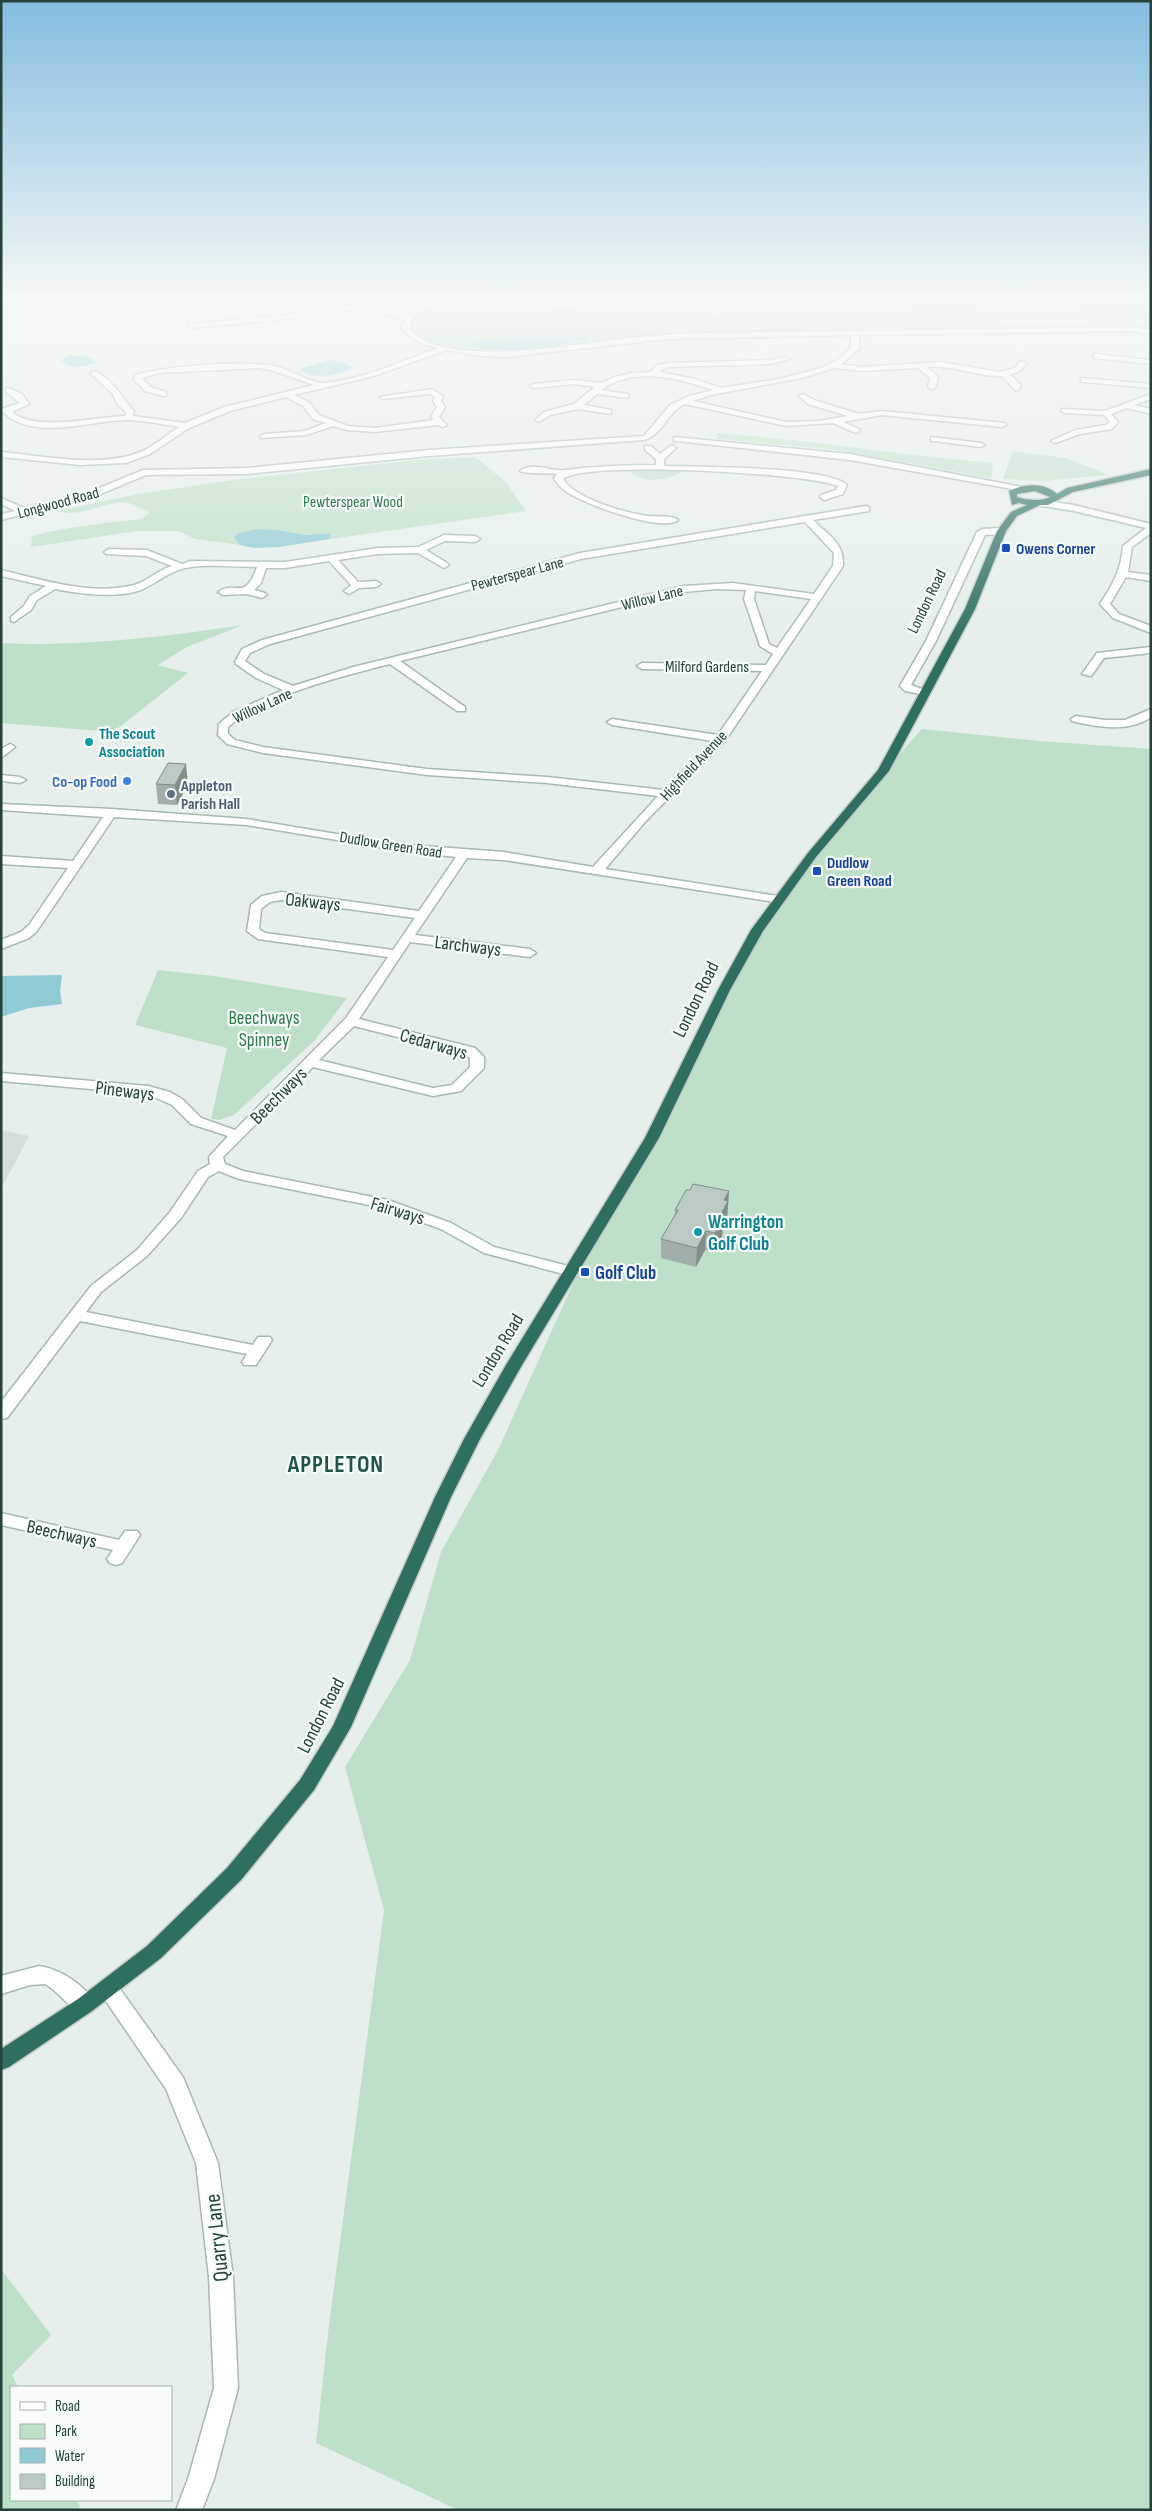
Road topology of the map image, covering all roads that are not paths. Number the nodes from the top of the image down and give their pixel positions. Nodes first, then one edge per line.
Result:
1 (4, 411) edge
2 (130, 411) edge
3 (222, 411) edge
4 (312, 411) edge
5 (438, 411) edge
6 (543, 411) edge
7 (604, 411) edge
8 (669, 411) edge
9 (727, 411) edge
10 (842, 411) edge
11 (1112, 411) edge
12 (608, 412) dead end
13 (1064, 412) dead end
14 (1106, 413) junction
15 (857, 416) junction
16 (128, 418) junction
17 (539, 420) dead end
18 (833, 420) junction
19 (961, 420) junction
20 (331, 424) junction
21 (1002, 425) dead end
22 (186, 426) junction
23 (856, 431) dead end
24 (670, 433) junction
25 (262, 437) dead end
26 (645, 438) junction
27 (934, 439) dead end
28 (944, 440) junction
29 (1054, 441) dead end
30 (598, 443) junction
31 (724, 444) junction
32 (981, 445) dead end
33 (155, 447) junction
34 (647, 448) junction
35 (673, 448) junction
36 (1, 454) edge
37 (660, 458) junction
38 (127, 460) junction
39 (157, 461) junction
40 (80, 462) junction
41 (660, 468) junction
42 (191, 471) junction
43 (524, 471) dead end
44 (115, 472) junction
45 (563, 472) junction
46 (1151, 472) edge
47 (145, 473) junction
48 (970, 480) junction
49 (114, 485) junction
50 (1083, 486) junction
51 (1030, 489) junction
52 (836, 494) junction
53 (824, 497) dead end
54 (848, 498) dead end
55 (1013, 498) junction
56 (1055, 498) junction
57 (1, 501) edge
58 (1039, 503) junction
59 (1074, 508) junction
60 (866, 509) dead end
61 (22, 511) junction
62 (1014, 514) junction
63 (1, 517) edge
64 (807, 519) junction
65 (667, 521) dead end
66 (1151, 528) edge
67 (1002, 531) junction
68 (475, 538) dead end
69 (420, 550) junction
70 (104, 553) dead end
71 (332, 559) junction
72 (444, 565) dead end
73 (180, 566) junction
74 (262, 566) junction
75 (1, 573) edge
76 (1122, 574) junction
77 (1151, 578) edge
78 (376, 584) dead end
79 (53, 586) junction
80 (751, 589) junction
81 (248, 591) junction
82 (222, 592) dead end
83 (262, 595) dead end
84 (816, 597) junction
85 (26, 620) dead end
86 (1151, 630) edge
87 (1151, 650) edge
88 (779, 653) junction
89 (393, 661) junction
90 (642, 666) dead end
91 (771, 668) junction
92 (1076, 673) dead end
93 (292, 690) junction
94 (925, 692) junction
95 (461, 709) dead end
96 (1151, 712) edge
97 (1074, 718) dead end
98 (612, 722) dead end
99 (720, 738) junction
100 (10, 747) dead end
101 (1, 755) edge
102 (1, 778) edge
103 (20, 780) dead end
104 (668, 794) junction
105 (1, 807) edge
106 (112, 812) junction
107 (464, 854) junction
108 (1, 860) edge
109 (76, 865) junction
110 (597, 870) junction
111 (778, 900) junction
112 (421, 915) junction
113 (406, 938) junction
114 (1, 945) edge
115 (530, 953) dead end
116 (395, 954) junction
117 (351, 1021) junction
118 (311, 1062) junction
119 (1, 1077) edge
120 (237, 1135) junction
121 (218, 1166) junction
122 (571, 1271) junction
123 (76, 1315) junction
124 (257, 1351) dead end
125 (1, 1414) edge
126 (1, 1519) edge
127 (124, 1547) dead end
128 (1, 1985) edge
129 (108, 1988) junction
130 (86, 2005) junction
131 (1, 2061) edge
132 (189, 2510) edge

1 - 16 street
2 - 16 street
3 - 22 street
4 - 20 street
5 - 20 street
6 - 17 street
7 - 12 street
8 - 24 street
9 - 18 street
10 - 15 street
11 - 14 street
13 - 14 street
14 - 29 street
15 - 18 street
15 - 19 street
16 - 22 street
18 - 23 street
19 - 21 street
19 - 28 street
20 - 25 street
22 - 33 street
24 - 26 street
24 - 26 street, Longwood Road
24 - 31 street
24 - 35 street
26 - 30 street, Longwood Road
26 - 34 street
27 - 28 street
28 - 32 street
30 - 34 street, Longwood Road
30 - 42 street, Longwood Road
31 - 35 street
31 - 48 street
33 - 38 street
33 - 39 street
34 - 35 street, Longwood Road
34 - 37 street
35 - 37 street
36 - 40 street
37 - 41 street
38 - 39 street, Longwood Road
38 - 40 street
38 - 44 street
39 - 42 street, Longwood Road
39 - 47 street
40 - 44 street
41 - 45 street
41 - 52 street
42 - 47 street, Longwood Road
43 - 45 street
44 - 47 street
44 - 49 street, Longwood Road
45 - 65 street
46 - 50 highway
47 - 49 street, Longwood Road
48 - 51 street
48 - 55 street
49 - 61 street, Longwood Road
50 - 51 highway
50 - 56 highway
51 - 55 highway
51 - 56 highway
52 - 53 street
52 - 54 street
55 - 58 highway
55 - 62 highway
56 - 58 highway
56 - 59 street
57 - 61 street
58 - 59 street
58 - 62 highway
59 - 66 street
60 - 64 street, Pewterspear Lane
61 - 63 street, Longwood Road
62 - 67 highway, London Road
64 - 84 street, Highfield Avenue
64 - 93 street, Pewterspear Lane
66 - 76 street
67 - 94 highway, London Road
67 - 94 street, London Road
68 - 69 street
69 - 71 street
69 - 72 street
70 - 73 street
71 - 74 street
71 - 78 street
73 - 74 street
73 - 79 street
74 - 81 street
75 - 79 street
76 - 77 street
76 - 86 street
79 - 85 street
80 - 84 street
80 - 88 street
80 - 89 street, Willow Lane
81 - 82 street
81 - 83 street
84 - 88 street, Highfield Avenue
87 - 92 street
88 - 91 street, Highfield Avenue
89 - 93 street, Willow Lane
89 - 95 street
90 - 91 street, Milford Gardens
91 - 99 street, Highfield Avenue
93 - 104 street, Willow Lane
94 - 111 highway, London Road
96 - 97 street
98 - 99 street
99 - 104 street, Highfield Avenue
100 - 101 street
102 - 103 street
104 - 110 street, Highfield Avenue
105 - 106 street, Dudlow Green Road
106 - 107 street, Dudlow Green Road
106 - 109 street
107 - 110 street, Dudlow Green Road
107 - 112 street, Beechways
108 - 109 street
109 - 114 street
110 - 111 street, Dudlow Green Road
111 - 122 highway, London Road
112 - 113 street, Beechways
112 - 116 street, Oakways
113 - 115 street, Larchways
113 - 116 street, Beechways
116 - 117 street, Beechways
117 - 118 street, Beechways
117 - 118 street, Cedarways
118 - 120 street, Beechways
119 - 120 street, Pineways
120 - 121 street, Beechways
121 - 122 street, Fairways
121 - 123 street, Beechways
122 - 129 highway, London Road
123 - 124 street
123 - 125 street, Beechways
126 - 127 street, Beechways
128 - 130 street
129 - 130 highway, London Road
129 - 132 street, Quarry Lane
130 - 131 highway, London Road

